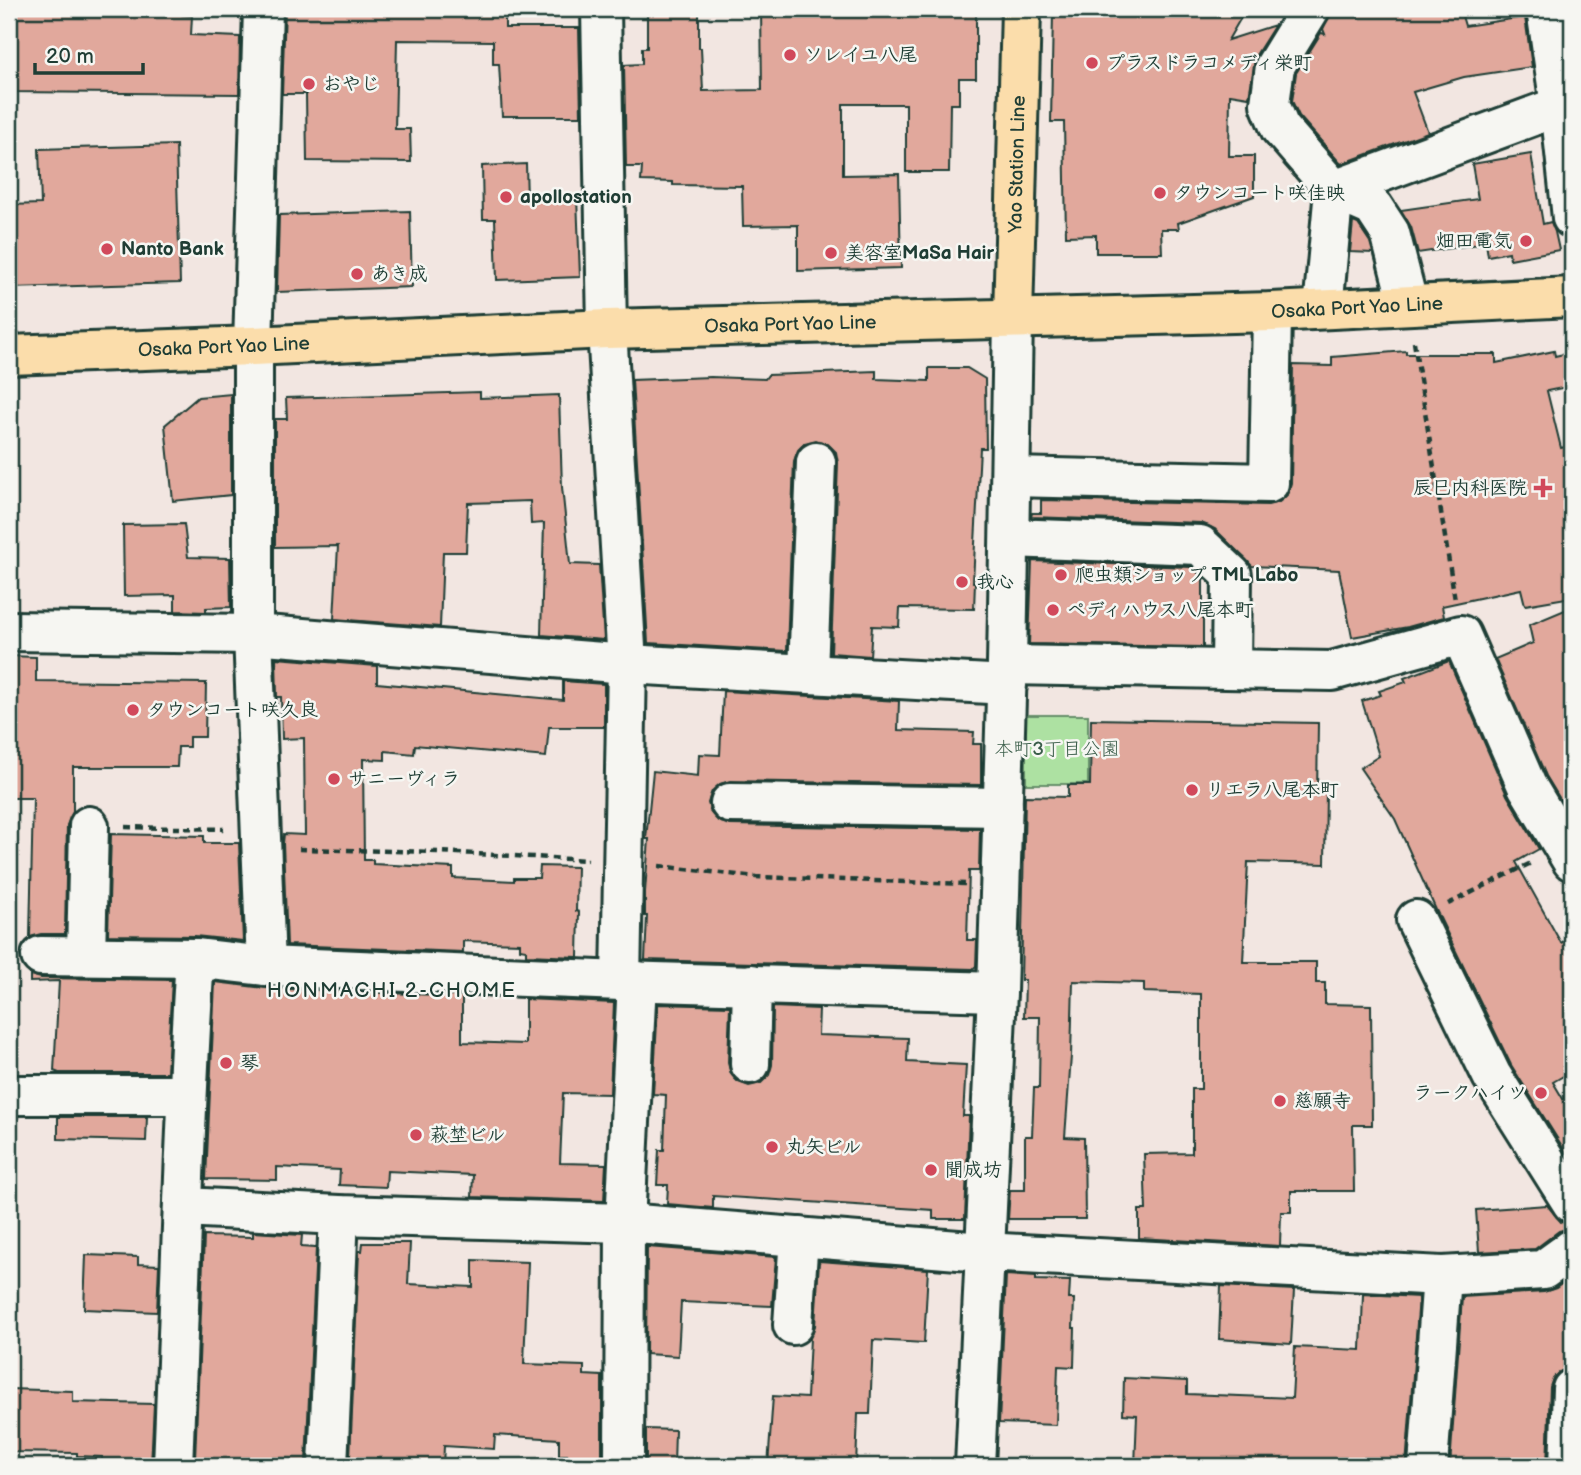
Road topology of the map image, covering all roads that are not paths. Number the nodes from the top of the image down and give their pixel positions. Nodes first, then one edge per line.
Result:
1 (263, 9) edge
2 (601, 9) edge
3 (1021, 9) edge
4 (1310, 9) edge
5 (1546, 9) edge
6 (1560, 106) junction
7 (1334, 190) junction
8 (1572, 218) edge
9 (1572, 296) edge
10 (1323, 309) junction
11 (1272, 312) junction
12 (1013, 318) junction
13 (1410, 319) junction
14 (607, 329) junction
15 (253, 346) junction
16 (9, 355) edge
17 (816, 462) dead end
18 (1011, 477) junction
19 (1010, 538) junction
20 (9, 631) edge
21 (253, 634) junction
22 (627, 664) junction
23 (1231, 669) junction
24 (808, 672) junction
25 (1007, 675) junction
26 (730, 803) dead end
27 (1003, 807) junction
28 (89, 826) road end
29 (1568, 854) edge
30 (1416, 920) road end
31 (41, 956) dead end
32 (86, 956) junction
33 (195, 958) junction
34 (266, 966) junction
35 (629, 981) junction
36 (752, 985) junction
37 (997, 992) junction
38 (750, 1064) dead end
39 (9, 1095) edge
40 (186, 1095) junction
41 (1572, 1203) edge
42 (184, 1207) junction
43 (339, 1215) junction
44 (625, 1223) junction
45 (799, 1237) junction
46 (1572, 1249) edge
47 (983, 1252) junction
48 (1442, 1276) junction
49 (793, 1325) dead end
50 (1572, 1389) edge
51 (173, 1466) edge
52 (328, 1466) edge
53 (624, 1466) edge
54 (975, 1466) edge
55 (1428, 1466) edge
56 (1569, 1466) edge

1 - 15 street
2 - 14 street
3 - 12 main road, Yao Station Line
4 - 7 street
5 - 6 street
6 - 7 street
6 - 8 street
7 - 10 street
7 - 13 street
9 - 13 main road, Osaka Port Yao Line
10 - 11 main road, Osaka Port Yao Line
10 - 13 main road, Osaka Port Yao Line
11 - 12 main road, Osaka Port Yao Line
11 - 18 street
12 - 14 main road, Osaka Port Yao Line
12 - 18 street
14 - 15 main road, Osaka Port Yao Line
14 - 22 street
15 - 16 main road, Osaka Port Yao Line
15 - 21 street
17 - 24 street
18 - 19 street
19 - 23 street
19 - 25 street
20 - 21 street
21 - 22 street
21 - 34 street
22 - 24 street
22 - 35 street
23 - 25 street
23 - 29 street
24 - 25 street
25 - 27 street
26 - 27 street
27 - 37 street
28 - 32 street
30 - 41 street
31 - 32 street
32 - 33 street
33 - 34 street
33 - 40 street
34 - 35 street
35 - 36 street
35 - 44 street
36 - 37 street
36 - 38 street
37 - 47 street
39 - 40 street
40 - 42 street
42 - 43 street
42 - 51 street
43 - 44 street
43 - 52 street
44 - 45 street
44 - 53 street
45 - 47 street
45 - 49 street
46 - 48 street
47 - 48 street
47 - 54 street
48 - 55 street
50 - 56 street

